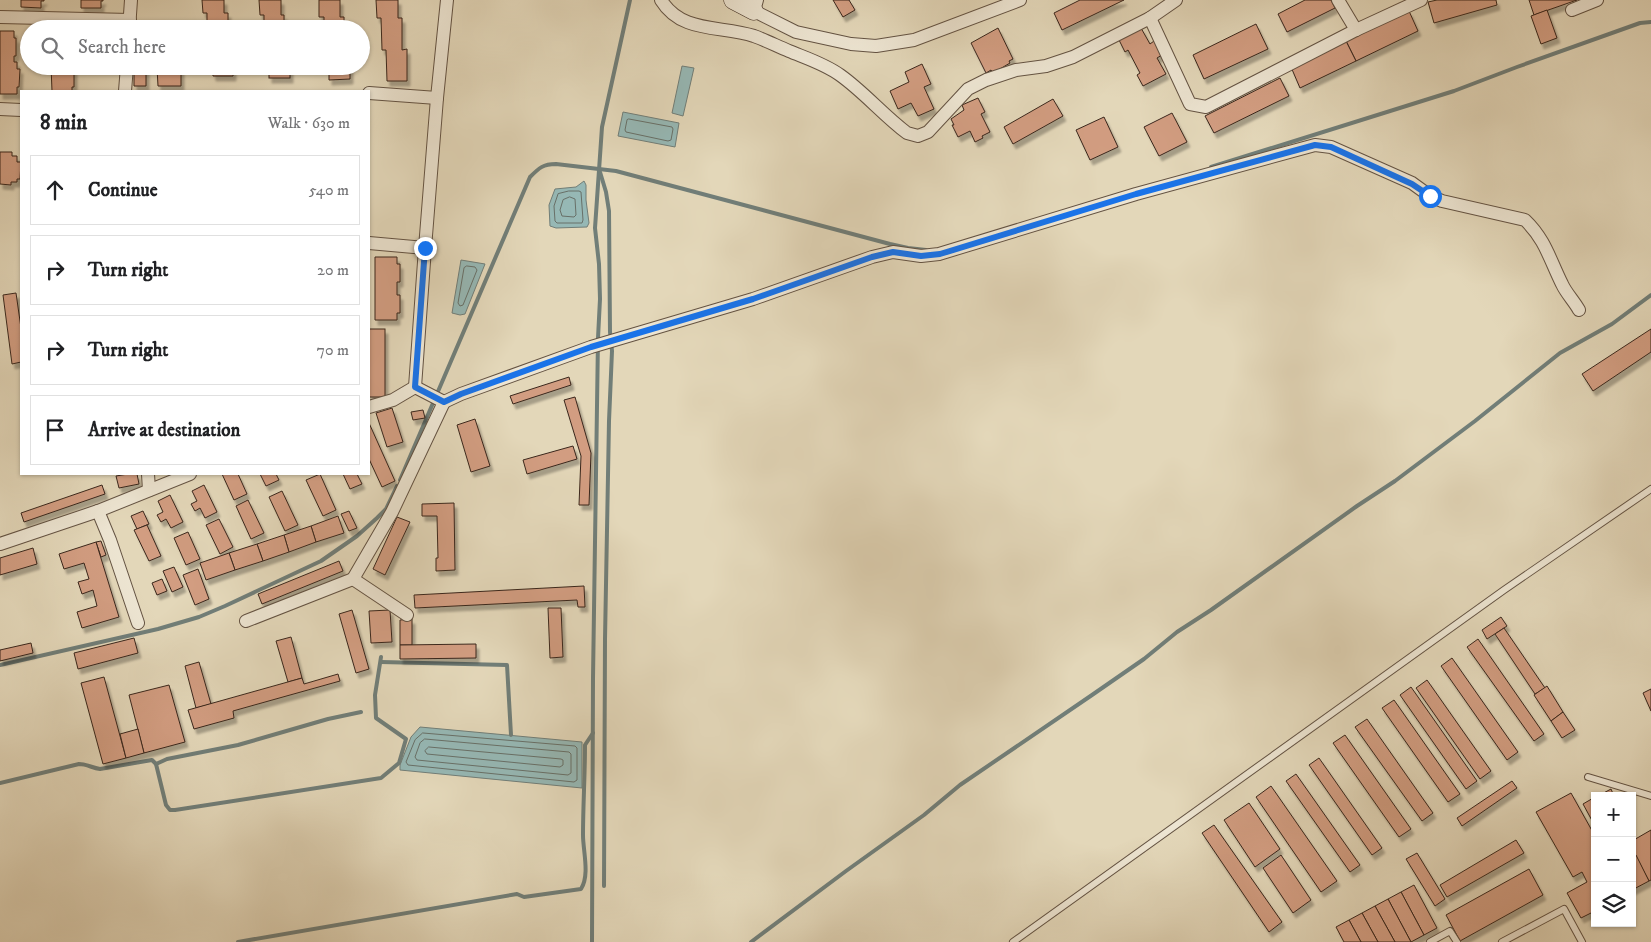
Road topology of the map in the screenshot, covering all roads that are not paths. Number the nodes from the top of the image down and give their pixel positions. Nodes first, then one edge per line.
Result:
1 (131, 0) edge
2 (447, 0) edge
3 (661, 0) edge
4 (733, 0) edge
5 (1020, 0) edge
6 (1176, 0) edge
7 (1338, 0) edge
8 (1421, 0) edge
9 (1597, 0) edge
10 (756, 6) edge
11 (1572, 10) dead end
12 (0, 17) edge
13 (1150, 18) junction
14 (56, 20) edge
15 (130, 20) edge
16 (1356, 30) junction
17 (126, 75) edge
18 (125, 90) edge
19 (370, 94) edge
20 (437, 98) junction
21 (0, 109) edge
22 (20, 110) edge
23 (370, 244) edge
24 (425, 248) junction
25 (1579, 310) dead end
26 (415, 387) junction
27 (438, 399) junction
28 (370, 407) edge
29 (148, 475) edge
30 (187, 475) edge
31 (1651, 489) edge
32 (149, 490) junction
33 (98, 511) junction
34 (0, 544) edge
35 (353, 579) junction
36 (407, 615) dead end
37 (246, 621) dead end
38 (138, 623) dead end
39 (1588, 777) dead end
40 (1651, 796) edge
41 (1013, 942) edge
42 (1430, 942) edge
43 (1457, 942) edge
44 (1502, 942) edge
45 (1582, 942) edge

1 - 15 street
2 - 20 street
3 - 13 street
4 - 10 street
5 - 10 street
6 - 13 street
7 - 16 street
8 - 16 street
9 - 11 street
12 - 14 street
13 - 16 street
17 - 18 street
19 - 20 street
20 - 24 street
21 - 22 street
23 - 24 street
24 - 26 street
25 - 27 street
26 - 27 street
26 - 28 street
27 - 35 street
29 - 32 street
30 - 32 street
31 - 41 lane
32 - 33 street
33 - 34 street
33 - 38 street
35 - 36 street
35 - 37 street
39 - 40 lane
42 - 43 lane
44 - 45 lane

